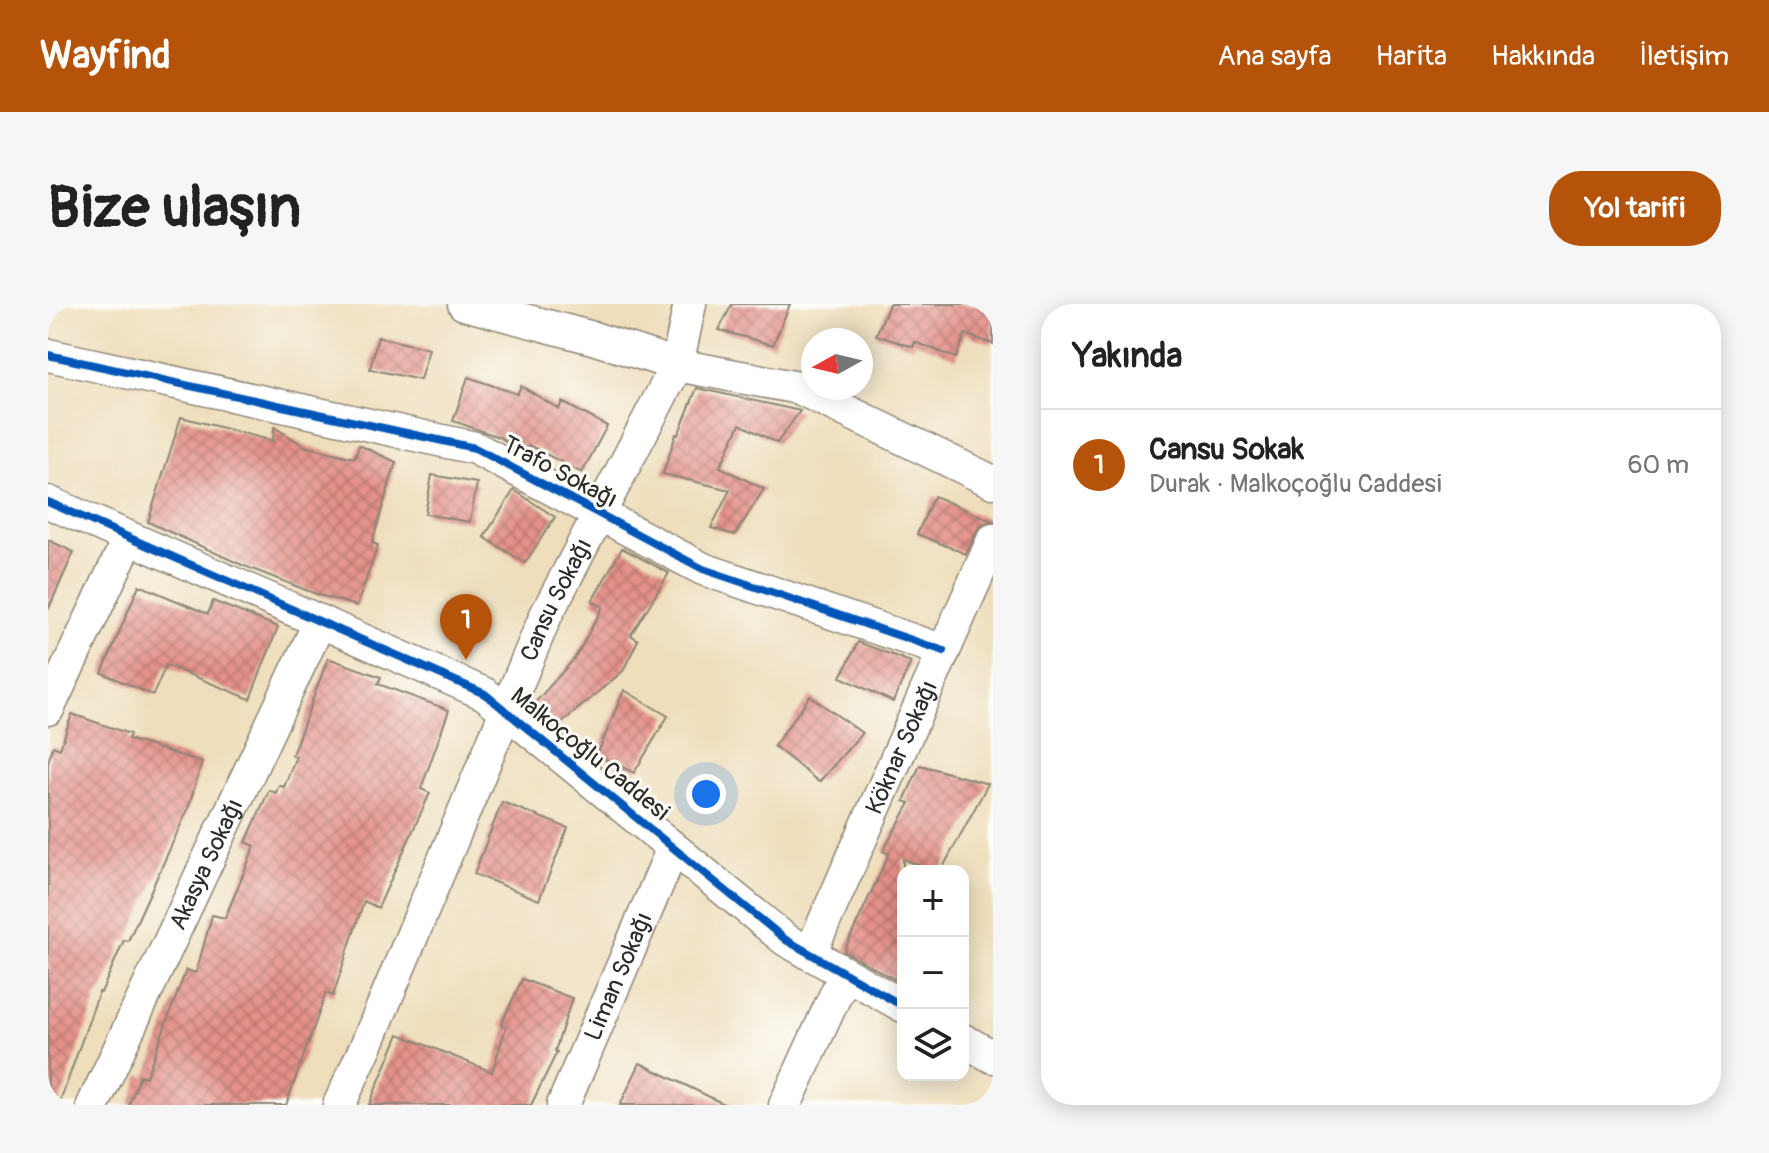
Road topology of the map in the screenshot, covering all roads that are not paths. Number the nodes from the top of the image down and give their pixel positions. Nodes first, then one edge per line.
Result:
1 (464, 304) edge
2 (690, 304) edge
3 (48, 355) edge
4 (677, 365) junction
5 (993, 482) edge
6 (48, 502) edge
7 (597, 515) junction
8 (129, 538) junction
9 (993, 540) edge
10 (320, 621) junction
11 (944, 651) junction
12 (48, 709) edge
13 (507, 711) junction
14 (673, 848) junction
15 (810, 954) junction
16 (845, 974) junction
17 (897, 1003) edge
18 (969, 1043) edge
19 (993, 1057) edge
20 (93, 1105) edge
21 (339, 1105) edge
22 (563, 1105) edge
23 (785, 1105) edge

1 - 4 street
2 - 4 street, Cansu Sokağı
3 - 7 street, Trafo Sokağı
4 - 5 street
4 - 7 street, Cansu Sokağı
6 - 8 street, Malkoçoğlu Caddesi
7 - 11 street, Trafo Sokağı
7 - 13 street, Cansu Sokağı
8 - 10 street, Malkoçoğlu Caddesi
8 - 12 street
9 - 11 street, Köknar Sokağı
10 - 13 street, Malkoçoğlu Caddesi
10 - 20 street, Akasya Sokağı
11 - 15 street, Köknar Sokağı
13 - 14 street, Malkoçoğlu Caddesi
13 - 21 street, Cansu Sokağı
14 - 15 street, Malkoçoğlu Caddesi
14 - 22 street, Liman Sokağı
15 - 16 street, Malkoçoğlu Caddesi
16 - 17 street, Malkoçoğlu Caddesi
16 - 23 street
18 - 19 street

